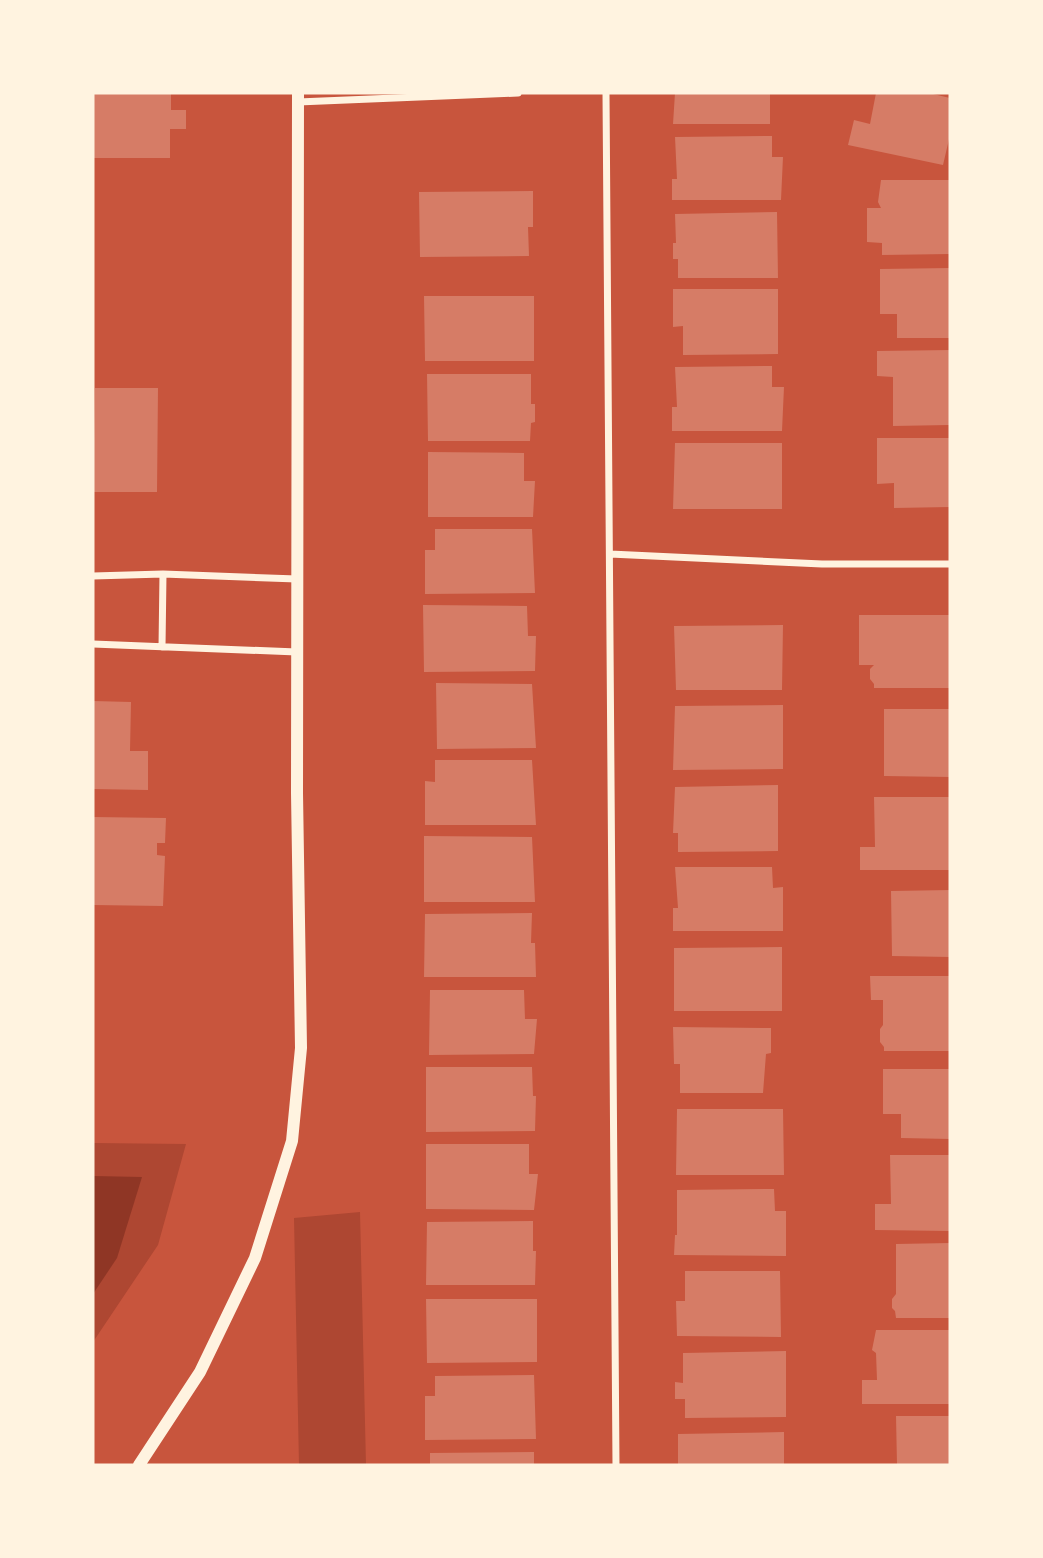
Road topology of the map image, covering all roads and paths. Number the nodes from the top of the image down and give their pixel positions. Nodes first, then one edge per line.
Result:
1 (518, 93) edge
2 (606, 93) edge
3 (298, 98) edge
4 (610, 554) junction
5 (950, 564) edge
6 (163, 574) junction
7 (93, 576) edge
8 (297, 579) junction
9 (93, 644) edge
10 (162, 647) junction
11 (297, 652) junction
12 (139, 1465) edge
13 (616, 1465) edge

1 - 3 street
2 - 4 street
3 - 8 street
4 - 5 street
4 - 13 street
6 - 7 street
6 - 8 street
6 - 10 street
8 - 11 street
9 - 10 street
10 - 11 street
11 - 12 street

